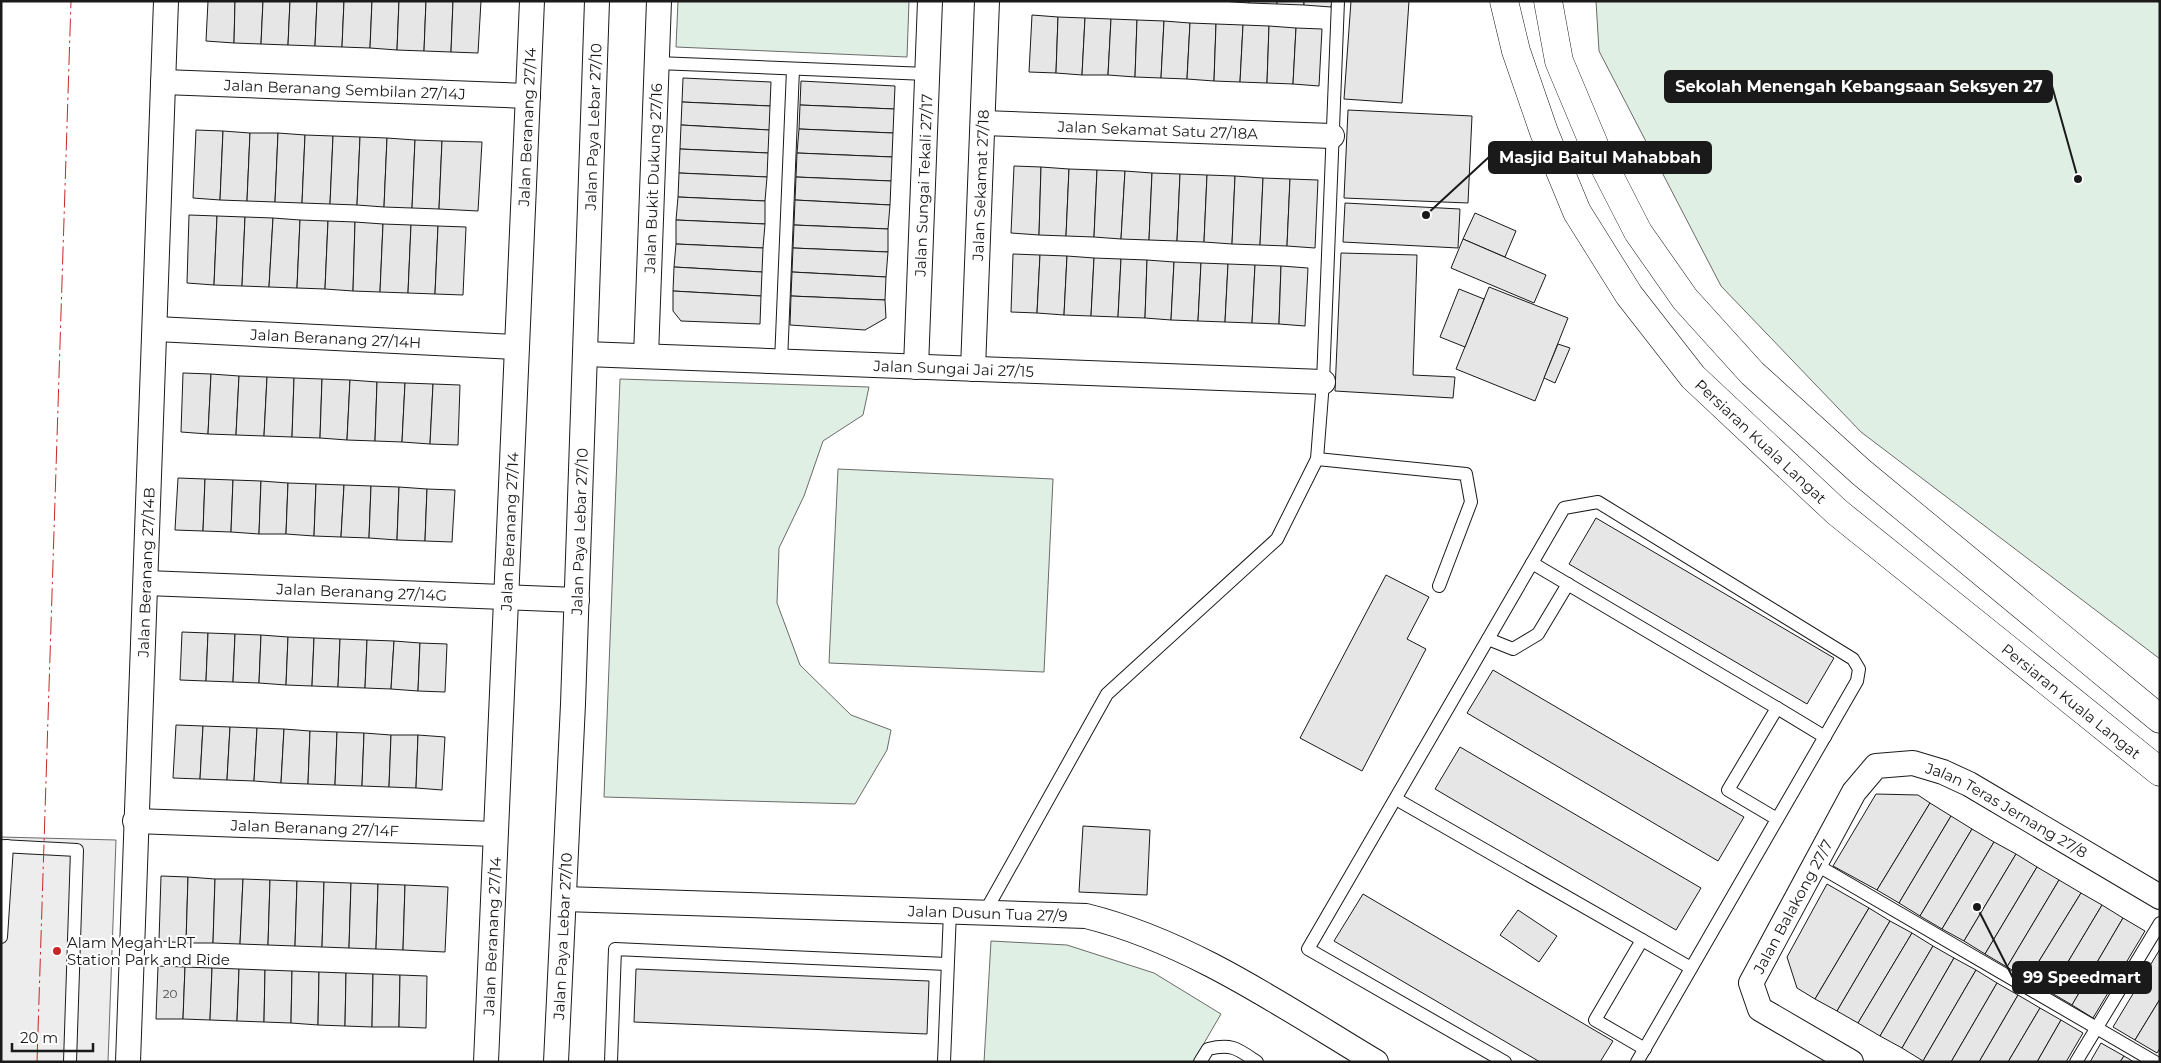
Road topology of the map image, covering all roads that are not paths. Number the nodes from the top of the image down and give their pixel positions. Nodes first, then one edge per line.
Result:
1 (166, 1) edge
2 (532, 1) edge
3 (596, 1) edge
4 (659, 1) edge
5 (930, 1) edge
6 (987, 1) edge
7 (1338, 1) edge
8 (1504, 1) edge
9 (1548, 1) edge
10 (657, 63) junction
11 (792, 68) junction
12 (927, 74) junction
13 (163, 82) junction
14 (528, 96) junction
15 (983, 123) junction
16 (1332, 136) junction
17 (156, 329) junction
18 (517, 347) junction
19 (585, 354) junction
20 (646, 356) junction
21 (781, 362) junction
22 (916, 367) junction
23 (973, 369) junction
24 (1323, 382) junction
25 (1316, 459) junction
26 (1532, 563) junction
27 (146, 583) junction
28 (1568, 584) junction
29 (1439, 586) dead end
30 (506, 598) junction
31 (577, 600) junction
32 (1488, 639) junction
33 (1777, 708) junction
34 (2160, 719) edge
35 (1825, 737) junction
36 (2160, 772) edge
37 (1854, 792) joint
38 (1396, 799) junction
39 (1777, 819) junction
40 (135, 822) junction
41 (495, 834) junction
42 (4, 846) edge
43 (1815, 864) junction
44 (2160, 897) edge
45 (564, 899) junction
46 (950, 911) junction
47 (985, 912) junction
48 (2160, 923) edge
49 (1, 937) edge
50 (1642, 940) junction
51 (947, 964) junction
52 (1691, 968) junction
53 (2096, 1028) junction
54 (1645, 1049) junction
55 (70, 1062) edge
56 (128, 1062) edge
57 (486, 1062) edge
58 (556, 1062) edge
59 (611, 1062) edge
60 (944, 1062) edge
61 (1200, 1062) edge
62 (1258, 1062) edge
63 (1376, 1062) edge
64 (1505, 1062) edge
65 (1637, 1062) edge
66 (1851, 1062) edge
67 (2076, 1062) edge
68 (2155, 1062) edge

1 - 13 street, Jalan Beranang 27/14B
2 - 14 street, Jalan Beranang 27/14
3 - 19 street, Jalan Paya Lebar 27/10
4 - 10 street, Jalan Bukit Dukung 27/16
5 - 12 street, Jalan Sungai Tekali 27/17
6 - 15 street, Jalan Sekamat 27/18
7 - 16 lane
8 - 36 main road, Persiaran Kuala Langat
9 - 34 main road
10 - 11 lane
10 - 20 street, Jalan Bukit Dukung 27/16
11 - 12 lane
11 - 21 lane
12 - 22 street, Jalan Sungai Tekali 27/17
13 - 14 street, Jalan Beranang Sembilan 27/14J
13 - 17 street, Jalan Beranang 27/14B
14 - 18 street, Jalan Beranang 27/14
15 - 16 street, Jalan Sekamat Satu 27/18A
15 - 23 street, Jalan Sekamat 27/18
16 - 24 lane
17 - 18 street, Jalan Beranang 27/14H
17 - 27 street, Jalan Beranang 27/14B
18 - 30 street, Jalan Beranang 27/14
19 - 20 street, Jalan Sungai Jai 27/15
19 - 31 street, Jalan Paya Lebar 27/10
20 - 21 street, Jalan Sungai Jai 27/15
21 - 22 street, Jalan Sungai Jai 27/15
22 - 23 street, Jalan Sungai Jai 27/15
23 - 24 street, Jalan Sungai Jai 27/15
24 - 25 lane
25 - 29 lane
25 - 47 lane
26 - 28 lane
26 - 32 lane
26 - 35 lane
27 - 30 street, Jalan Beranang 27/14G
27 - 40 street, Jalan Beranang 27/14B
28 - 32 lane
28 - 33 lane
30 - 31 street, Jalan Beranang 27/14G
30 - 41 street, Jalan Beranang 27/14
31 - 45 street, Jalan Paya Lebar 27/10
32 - 38 lane
33 - 35 lane
33 - 39 lane
35 - 39 lane
37 - 43 street, Jalan Balakong 27/7
37 - 44 street, Jalan Teras Jernang 27/8
38 - 50 lane
38 - 64 lane
39 - 52 lane
40 - 41 street, Jalan Beranang 27/14F
40 - 56 street, Jalan Beranang 27/14B
41 - 57 street, Jalan Beranang 27/14
42 - 49 lane
42 - 55 lane
43 - 53 lane
43 - 66 street, Jalan Balakong 27/7
45 - 46 street, Jalan Dusun Tua 27/9
45 - 58 street, Jalan Paya Lebar 27/10
46 - 47 street, Jalan Dusun Tua 27/9
46 - 51 lane
47 - 63 street, Jalan Dusun Tua 27/9
48 - 53 lane
50 - 52 lane
50 - 54 lane
51 - 59 lane
51 - 60 lane
52 - 54 lane
53 - 67 lane
53 - 68 lane
54 - 65 lane
61 - 62 lane

